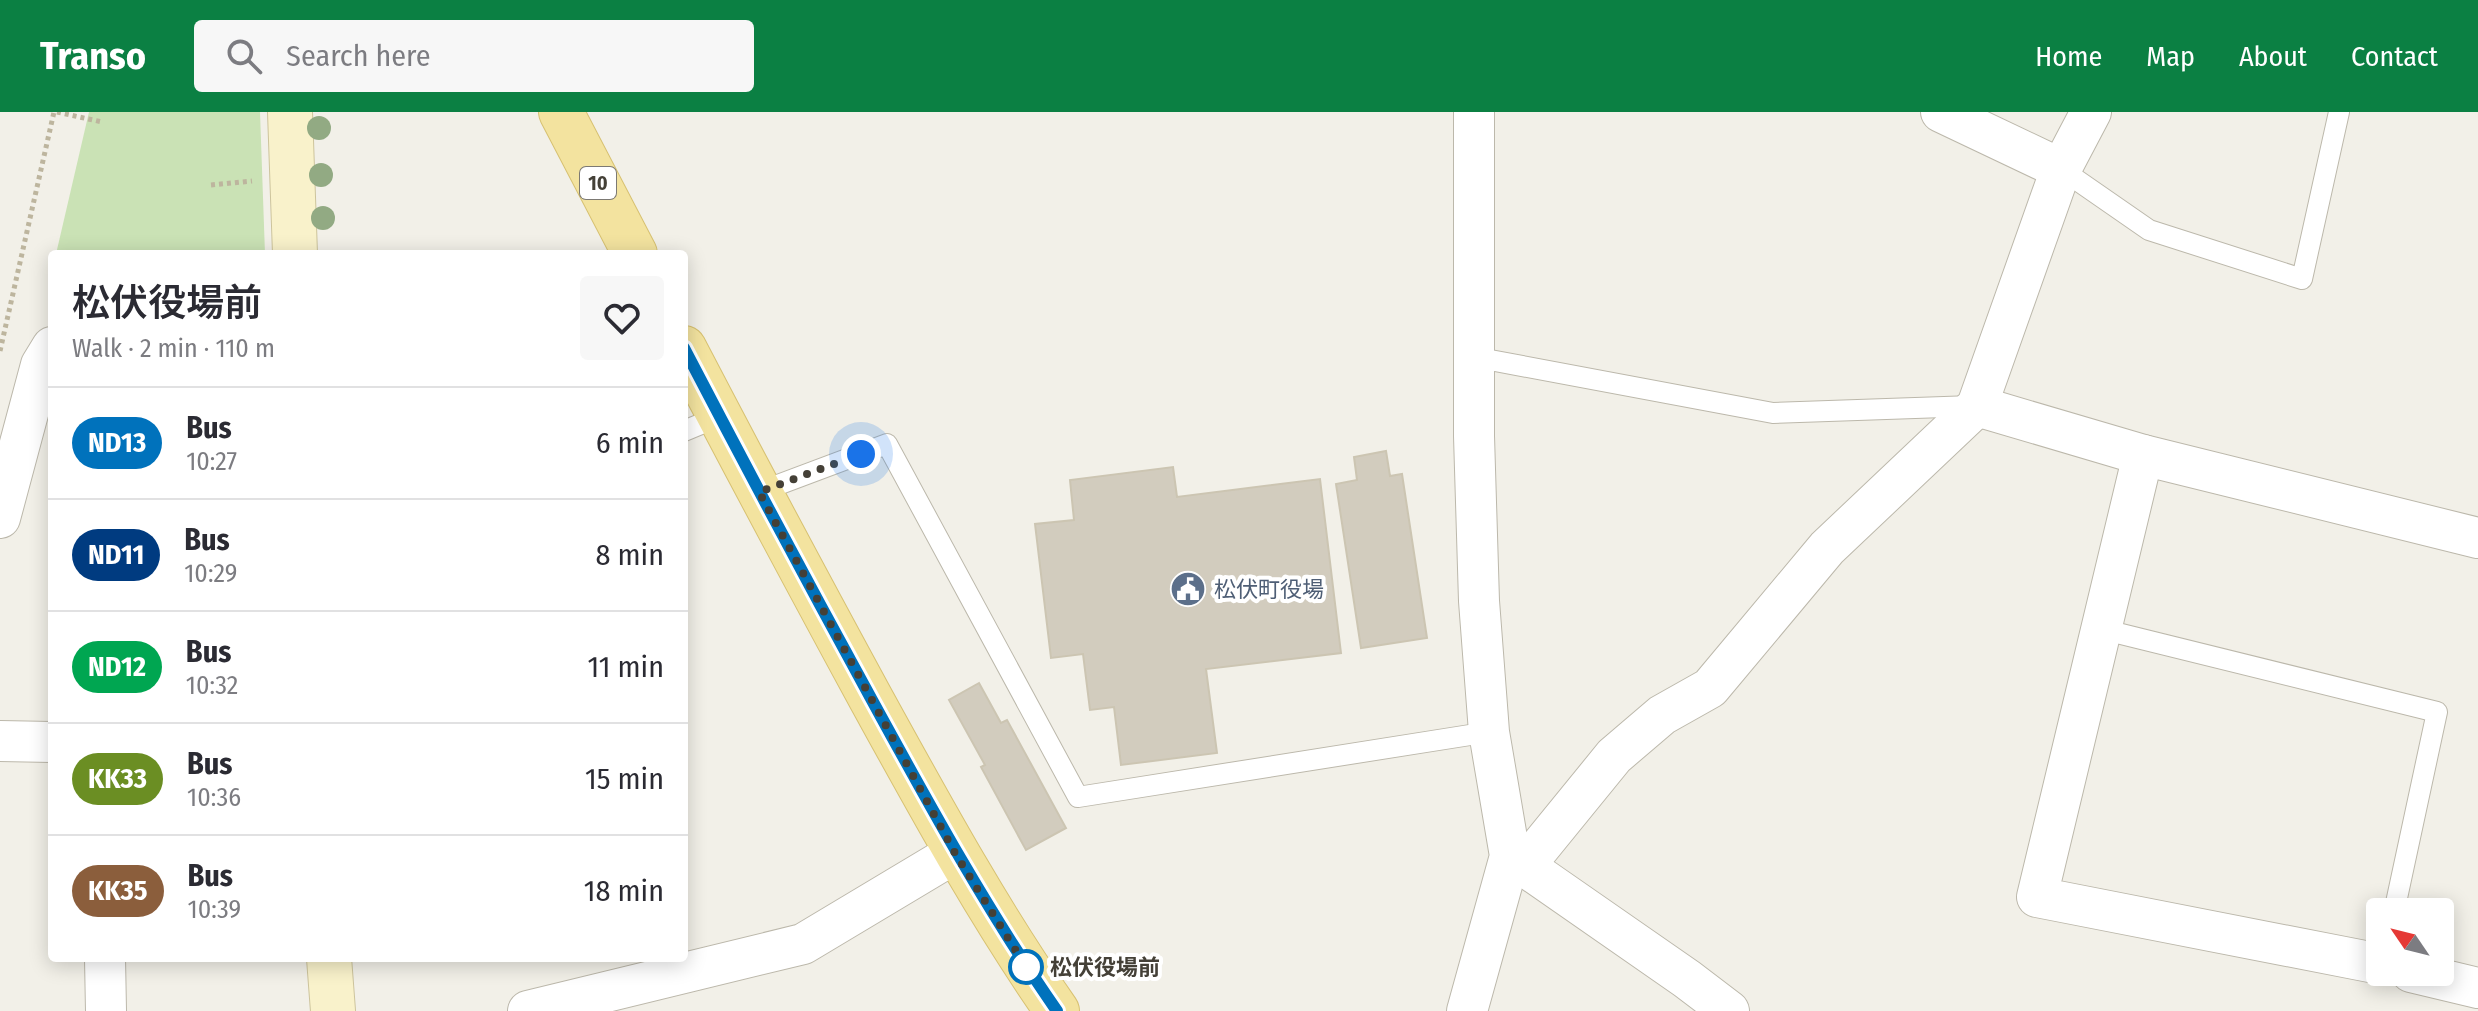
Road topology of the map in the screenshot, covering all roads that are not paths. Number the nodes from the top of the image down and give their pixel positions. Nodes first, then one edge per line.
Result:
1 (290, 112) edge
2 (561, 112) edge
3 (1474, 112) edge
4 (1941, 112) edge
5 (2091, 112) edge
6 (2339, 112) edge
7 (2061, 169) junction
8 (295, 250) edge
9 (633, 250) edge
10 (48, 354) edge
11 (1474, 357) junction
12 (688, 365) edge
13 (1977, 406) junction
14 (702, 424) edge
15 (2143, 455) junction
16 (759, 492) junction
17 (0, 518) edge
18 (2478, 538) edge
19 (2101, 629) junction
20 (1489, 732) junction
21 (0, 741) edge
22 (48, 742) edge
23 (955, 853) junction
24 (1510, 856) junction
25 (2397, 898) edge
26 (689, 961) edge
27 (2366, 961) edge
28 (105, 962) edge
29 (329, 962) edge
30 (686, 962) edge
31 (2454, 982) edge
32 (2478, 988) edge
33 (106, 1011) edge
34 (333, 1011) edge
35 (528, 1011) edge
36 (1057, 1011) edge
37 (1467, 1011) edge
38 (1729, 1011) edge

1 - 8 street
2 - 9 main road, 10
3 - 11 street
4 - 7 street
5 - 7 street
6 - 7 lane
7 - 13 street
10 - 17 street
11 - 13 lane
11 - 20 street
12 - 14 main road
13 - 15 street
13 - 24 street
14 - 16 main road
15 - 18 street
15 - 19 street
16 - 20 lane
16 - 23 main road
19 - 25 lane
19 - 27 street
20 - 24 street
21 - 22 street
23 - 26 street
23 - 36 main road
24 - 37 street
24 - 38 street
28 - 33 street
29 - 34 street
30 - 35 street
31 - 32 street

